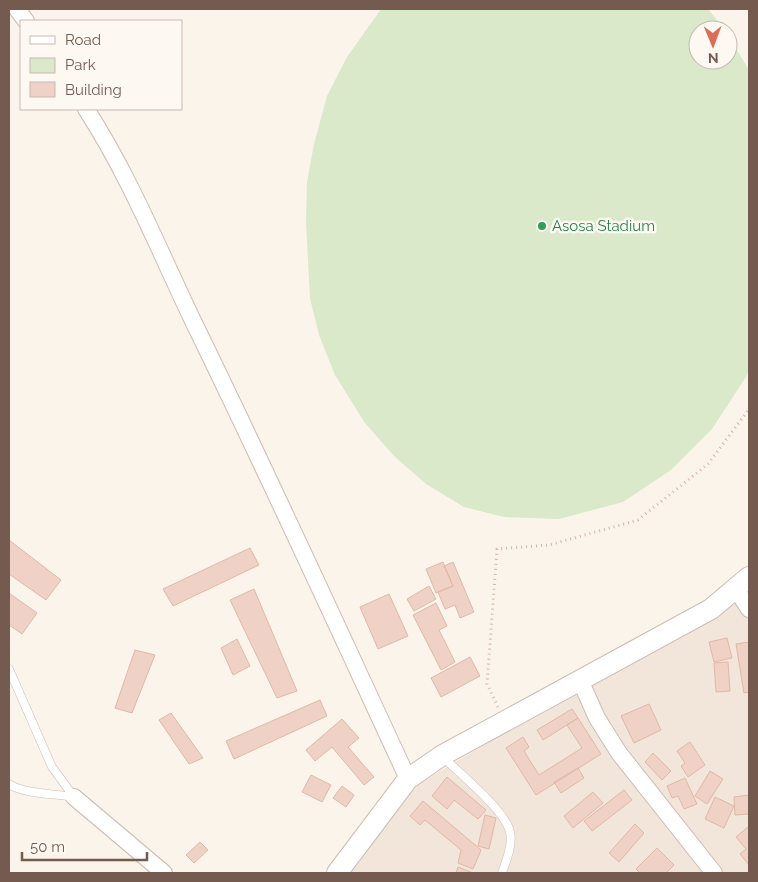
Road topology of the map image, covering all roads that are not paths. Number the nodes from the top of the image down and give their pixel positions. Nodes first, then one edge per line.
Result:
1 (17, 9) edge
2 (25, 20) edge
3 (87, 110) edge
4 (743, 582) edge
5 (749, 609) edge
6 (9, 669) edge
7 (580, 680) junction
8 (441, 756) junction
9 (408, 779) junction
10 (9, 784) edge
11 (74, 797) junction
12 (164, 873) edge
13 (337, 873) edge
14 (502, 873) edge
15 (714, 873) edge

1 - 2 street
3 - 9 street
4 - 5 street
4 - 7 street
6 - 11 lane
7 - 8 street
7 - 15 street
8 - 9 street
8 - 14 lane
9 - 13 street
10 - 11 lane
11 - 12 street

